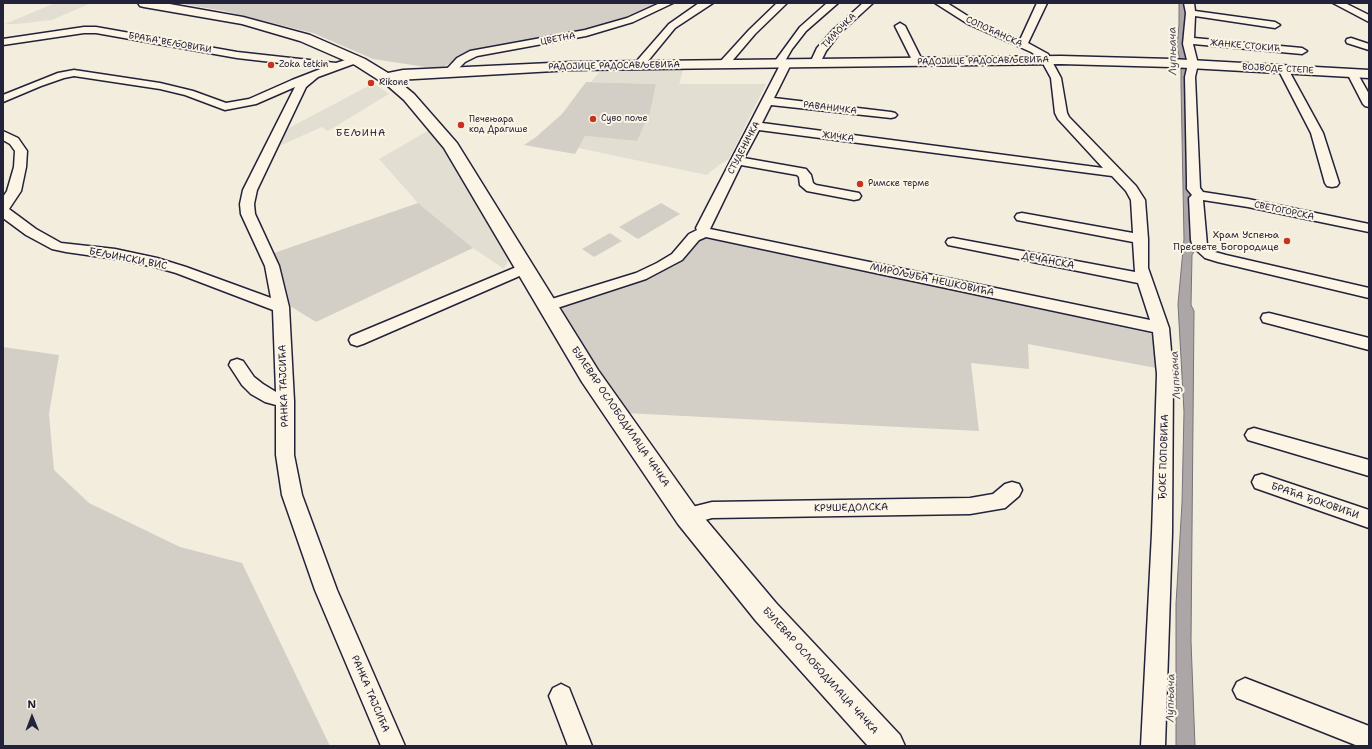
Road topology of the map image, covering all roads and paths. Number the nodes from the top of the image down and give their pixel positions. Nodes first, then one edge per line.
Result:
1 (144, 3) edge
2 (668, 3) edge
3 (708, 3) edge
4 (782, 3) edge
5 (833, 3) edge
6 (868, 3) edge
7 (1042, 3) edge
8 (1338, 3) edge
9 (944, 4) edge
10 (1190, 8) edge
11 (1366, 14) edge
12 (1275, 25) dead end
13 (900, 26) dead end
14 (1188, 40) junction
15 (1351, 41) dead end
16 (3, 42) edge
17 (1022, 45) junction
18 (1369, 47) edge
19 (1302, 51) dead end
20 (1047, 60) junction
21 (357, 61) junction
22 (918, 62) junction
23 (815, 63) junction
24 (782, 64) junction
25 (1190, 64) junction
26 (639, 65) junction
27 (723, 65) junction
28 (338, 66) junction
29 (1283, 69) junction
30 (449, 72) junction
31 (434, 73) junction
32 (1352, 73) junction
33 (1369, 74) edge
34 (308, 78) junction
35 (386, 78) junction
36 (3, 99) edge
37 (769, 101) junction
38 (1369, 104) edge
39 (419, 108) junction
40 (891, 116) dead end
41 (756, 126) junction
42 (3, 135) edge
43 (738, 161) junction
44 (1116, 173) junction
45 (1332, 183) dead end
46 (1199, 195) junction
47 (854, 196) dead end
48 (3, 207) edge
49 (3, 211) edge
50 (1022, 217) dead end
51 (1369, 228) edge
52 (704, 232) junction
53 (1141, 239) junction
54 (953, 242) dead end
55 (526, 268) junction
56 (1144, 279) junction
57 (1369, 293) edge
58 (548, 306) junction
59 (281, 308) junction
60 (1269, 318) dead end
61 (1161, 328) junction
62 (357, 340) dead end
63 (1369, 344) edge
64 (238, 365) dead end
65 (285, 401) junction
66 (1254, 435) dead end
67 (1369, 468) edge
68 (1262, 482) dead end
69 (1012, 490) dead end
70 (687, 516) junction
71 (1369, 518) edge
72 (1245, 690) dead end
73 (561, 696) dead end
74 (1369, 738) edge
75 (393, 746) edge
76 (580, 746) edge
77 (889, 746) edge
78 (1153, 746) edge

1 - 21 main road
2 - 30 street, ЦВЕТНА
3 - 26 street
4 - 27 street
5 - 24 street
6 - 23 street, ТИМОЧКА
7 - 17 street
8 - 11 street
9 - 17 street, СОПОЋАНСКА
10 - 12 street
10 - 14 street
13 - 22 street
14 - 19 street, ЖАНКЕ СТОКИЋ
14 - 25 street
15 - 18 street
16 - 28 street, БРАЋА ВЕЉОВИЋИ
17 - 20 street, СОПОЋАНСКА
20 - 22 main road, РАДОЈИЦЕ РАДОСАВЉЕВИЋА
20 - 25 main road, РАДОЈИЦЕ РАДОСАВЉЕВИЋА
20 - 44 street, ЂОКЕ ПОПОВИЋА
21 - 28 street
21 - 31 main road
21 - 35 main road, БУЛЕВАР ОСЛОБОДИЛАЦА ЧАЧКА
22 - 23 main road, РАДОЈИЦЕ РАДОСАВЉЕВИЋА
23 - 24 main road, РАДОЈИЦЕ РАДОСАВЉЕВИЋА
24 - 27 main road, РАДОЈИЦЕ РАДОСАВЉЕВИЋА
24 - 37 street, СТУДЕНИЧКА
25 - 29 main road, ВОЈВОДЕ СТЕПЕ
25 - 46 street
26 - 27 main road, РАДОЈИЦЕ РАДОСАВЉЕВИЋА
26 - 30 main road, РАДОЈИЦЕ РАДОСАВЉЕВИЋА
28 - 34 street
29 - 32 main road, ВОЈВОДЕ СТЕПЕ
29 - 45 street
30 - 31 main road, РАДОЈИЦЕ РАДОСАВЉЕВИЋА
30 - 39 main road
31 - 35 main road
32 - 33 main road, ВОЈВОДЕ СТЕПЕ
32 - 38 street
34 - 36 street
34 - 59 street, РАНКА ТАЈСИЋА
35 - 39 main road, БУЛЕВАР ОСЛОБОДИЛАЦА ЧАЧКА
37 - 40 street, РАВАНИЧКА
37 - 41 street, СТУДЕНИЧКА
39 - 55 main road, БУЛЕВАР ОСЛОБОДИЛАЦА ЧАЧКА
41 - 43 street, СТУДЕНИЧКА
41 - 44 street, ЖИЧКА
42 - 48 street
43 - 47 street
43 - 52 street, СТУДЕНИЧКА
44 - 53 street, ЂОКЕ ПОПОВИЋА
46 - 51 street, СВЕТОГОРСКА
46 - 57 street
49 - 59 street, БЕЉИНСКИ ВИС
50 - 53 street
52 - 58 street
52 - 61 street, МИРОЉУБА НЕШКОВИЋА
53 - 56 street, ЂОКЕ ПОПОВИЋА
54 - 56 street, ДЕЧАНСКА
55 - 58 main road, БУЛЕВАР ОСЛОБОДИЛАЦА ЧАЧКА
55 - 62 street
56 - 61 street, ЂОКЕ ПОПОВИЋА
58 - 70 main road, БУЛЕВАР ОСЛОБОДИЛАЦА ЧАЧКА
59 - 65 street, РАНКА ТАЈСИЋА
60 - 63 street
61 - 78 street, ЂОКЕ ПОПОВИЋА
64 - 65 street
65 - 75 street, РАНКА ТАЈСИЋА
66 - 67 street
68 - 71 street, БРАЋА ЂОКОВИЋИ
69 - 70 street, КРУШЕДОЛСКА
70 - 77 main road, БУЛЕВАР ОСЛОБОДИЛАЦА ЧАЧКА
72 - 74 street
73 - 76 street

